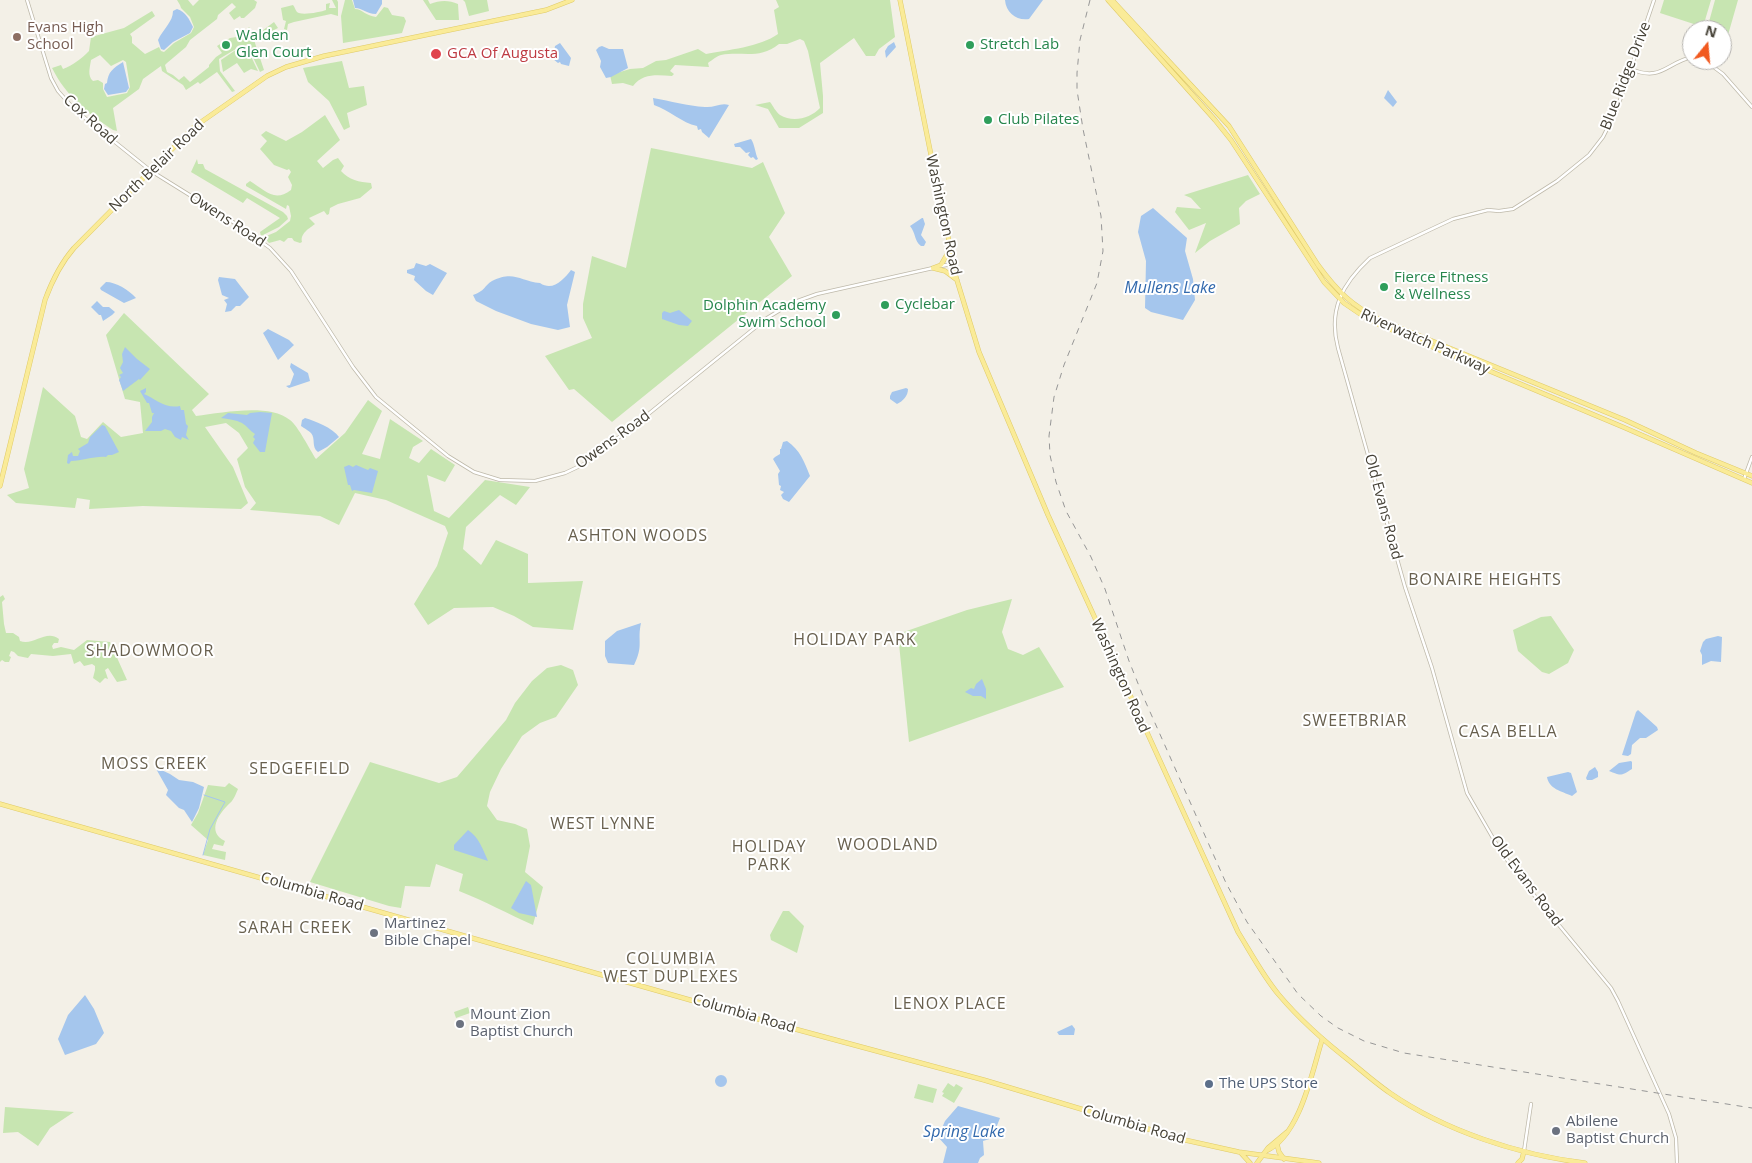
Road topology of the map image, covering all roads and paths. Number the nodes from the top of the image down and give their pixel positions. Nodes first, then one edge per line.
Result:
1 (27, 0) edge
2 (572, 0) edge
3 (900, 0) edge
4 (1108, 0) edge
5 (1112, 0) edge
6 (1654, 0) edge
7 (1682, 61) edge
8 (1631, 69) junction
9 (1718, 70) edge
10 (1752, 107) edge
11 (151, 171) junction
12 (950, 248) junction
13 (952, 264) junction
14 (933, 268) junction
15 (957, 280) junction
16 (1342, 294) junction
17 (1339, 299) junction
18 (1752, 457) edge
19 (1746, 474) junction
20 (1752, 476) edge
21 (1744, 480) junction
22 (1752, 483) edge
23 (0, 486) edge
24 (0, 804) edge
25 (1322, 1040) junction
26 (1530, 1104) dead end
27 (1287, 1132) junction
28 (1277, 1143) junction
29 (1524, 1151) junction
30 (1239, 1152) junction
31 (1265, 1153) junction
32 (1284, 1159) junction
33 (1250, 1163) edge
34 (1257, 1163) edge
35 (1319, 1163) edge
36 (1518, 1163) edge
37 (1585, 1163) edge
38 (1678, 1163) edge

1 - 11 street, Cox Road
2 - 11 main road, North Belair Road
3 - 12 main road, Washington Road
4 - 17 main road, Riverwatch Parkway
5 - 16 main road, Riverwatch Parkway
6 - 8 street, Blue Ridge Drive
7 - 8 street
8 - 16 street, Blue Ridge Drive
9 - 10 street
11 - 14 street, Owens Road
11 - 23 main road, North Belair Road
12 - 13 main road, Washington Road
12 - 14 main road
13 - 14 street, Owens Road
13 - 15 main road, Washington Road
14 - 15 main road
15 - 25 main road, Washington Road
16 - 17 street, Old Evans Road
16 - 19 main road, Riverwatch Parkway
17 - 21 main road, Riverwatch Parkway
17 - 38 street, Old Evans Road
18 - 19 street
19 - 20 main road, Riverwatch Parkway
19 - 21 street
21 - 22 main road, Riverwatch Parkway
24 - 30 main road, Columbia Road
25 - 27 main road
25 - 29 main road, Washington Road
26 - 29 street
27 - 28 main road
27 - 31 main road
28 - 31 main road
28 - 32 main road
29 - 36 main road
29 - 37 main road, Washington Road
30 - 31 main road, Columbia Road
30 - 33 main road
31 - 32 main road, Columbia Road
31 - 34 main road
32 - 35 main road, Columbia Road

